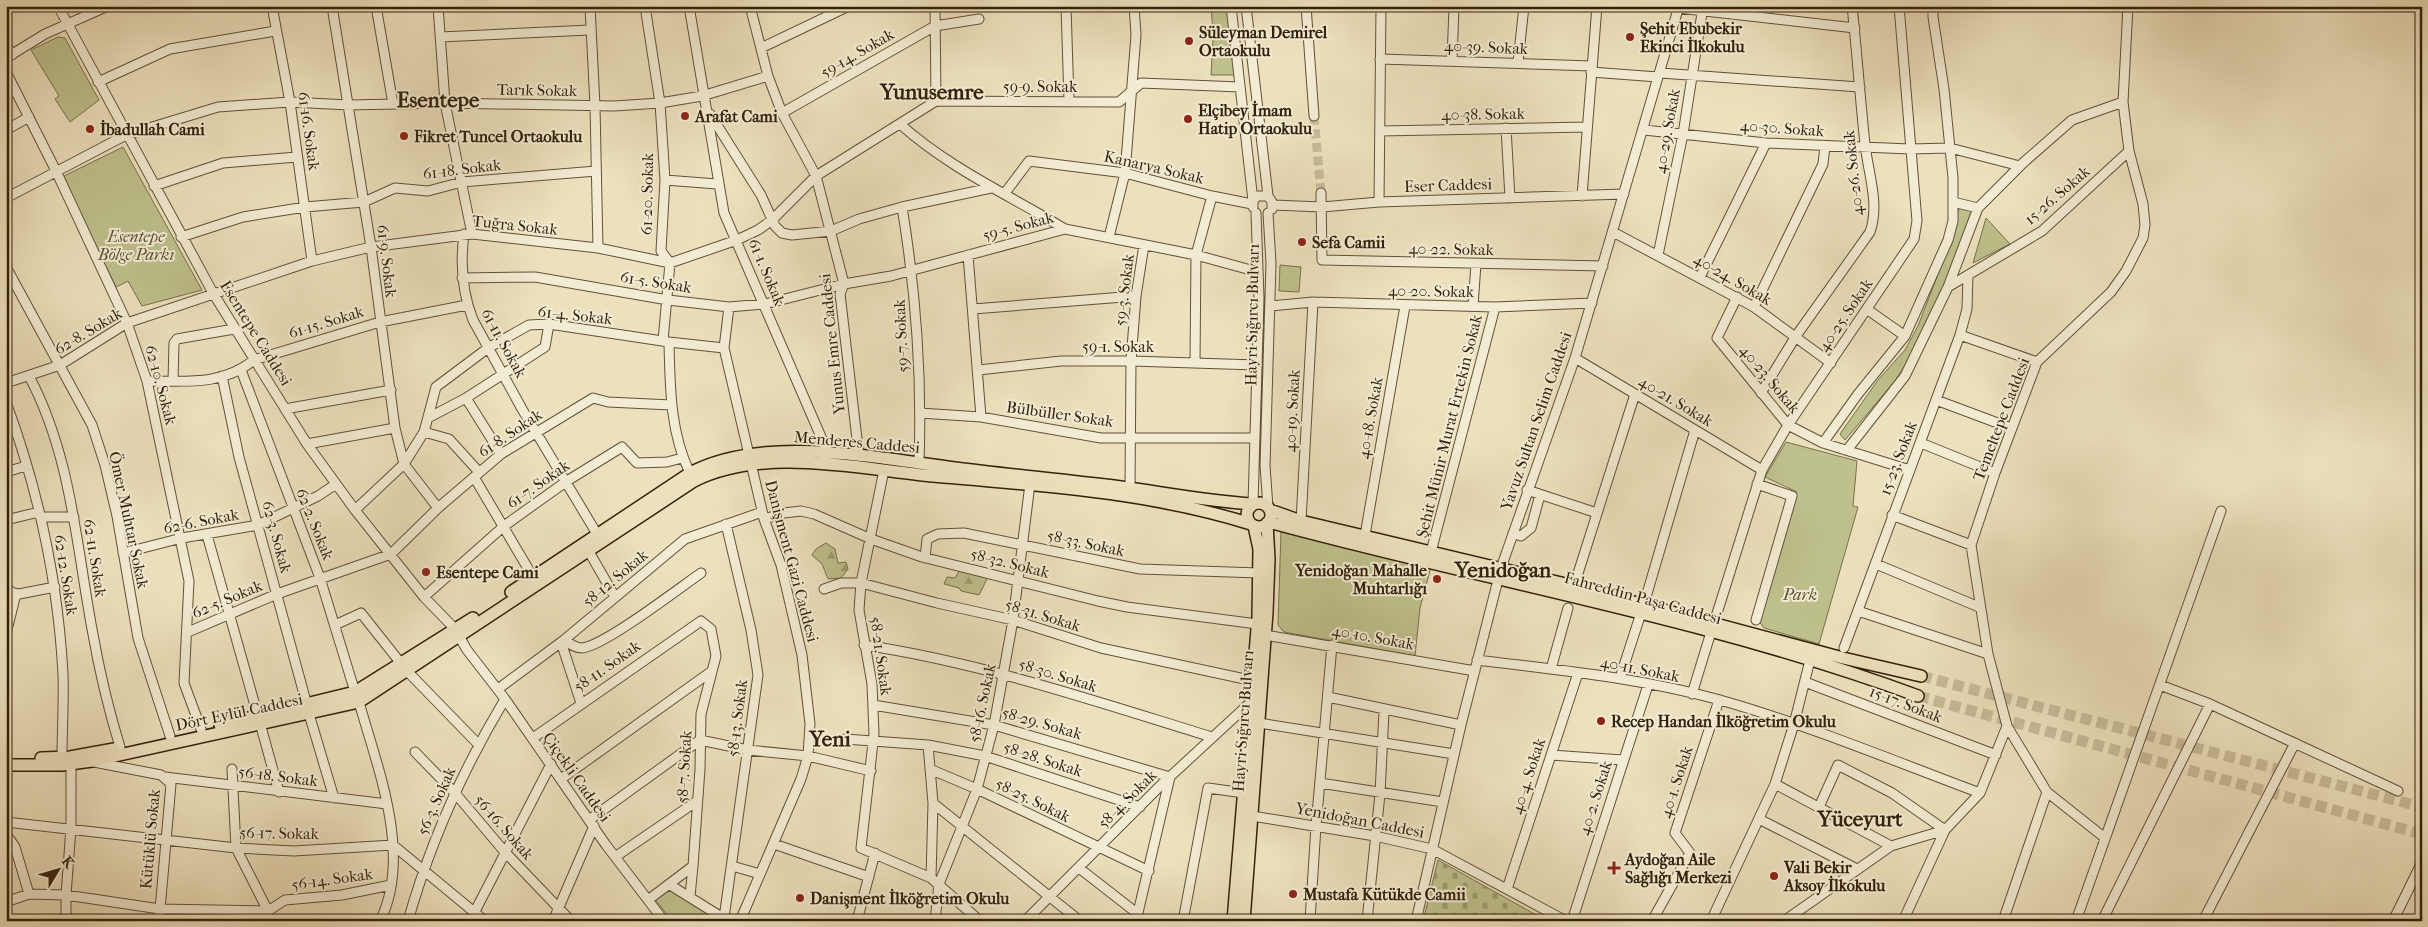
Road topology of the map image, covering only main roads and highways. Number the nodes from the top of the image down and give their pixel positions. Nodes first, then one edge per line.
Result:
1 (750, 461) junction
2 (1253, 504) junction
3 (1269, 516) junction
4 (1253, 525) junction
5 (1500, 573) junction
6 (1642, 609) junction
7 (1712, 627) junction
8 (454, 635) junction
9 (1921, 676) tunnel mouth
10 (1918, 696) tunnel mouth
11 (259, 720) junction
12 (121, 751) junction
13 (6, 758) edge
14 (66, 761) junction
15 (6, 765) edge
16 (1233, 921) edge
17 (1244, 921) edge

1 - 2 main road, Menderes Caddesi
1 - 4 main road, Menderes Caddesi
1 - 8 main road, Menderes Caddesi
1 - 8 main road, Menderes Caddesi
2 - 3 main road
2 - 4 main road
3 - 4 main road
3 - 5 main road, Fahreddin Paşa Caddesi
3 - 5 main road, Fahreddin Paşa Caddesi
3 - 17 main road, Hayri Sığırcı Bulvarı
4 - 16 main road, Hayri Sığırcı Bulvarı
5 - 6 main road, Fahreddin Paşa Caddesi
5 - 6 main road, Fahreddin Paşa Caddesi
6 - 7 main road, Fahreddin Paşa Caddesi
7 - 9 main road, Fahreddin Paşa Caddesi
7 - 10 main road, Fahreddin Paşa Caddesi
8 - 11 main road, Dört Eylül Caddesi
11 - 12 main road, Dört Eylül Caddesi
11 - 12 main road, Dört Eylül Caddesi
12 - 14 main road, Dört Eylül Caddesi
12 - 14 main road, Dört Eylül Caddesi
13 - 14 main road, Dört Eylül Caddesi
14 - 15 main road, Dört Eylül Caddesi

